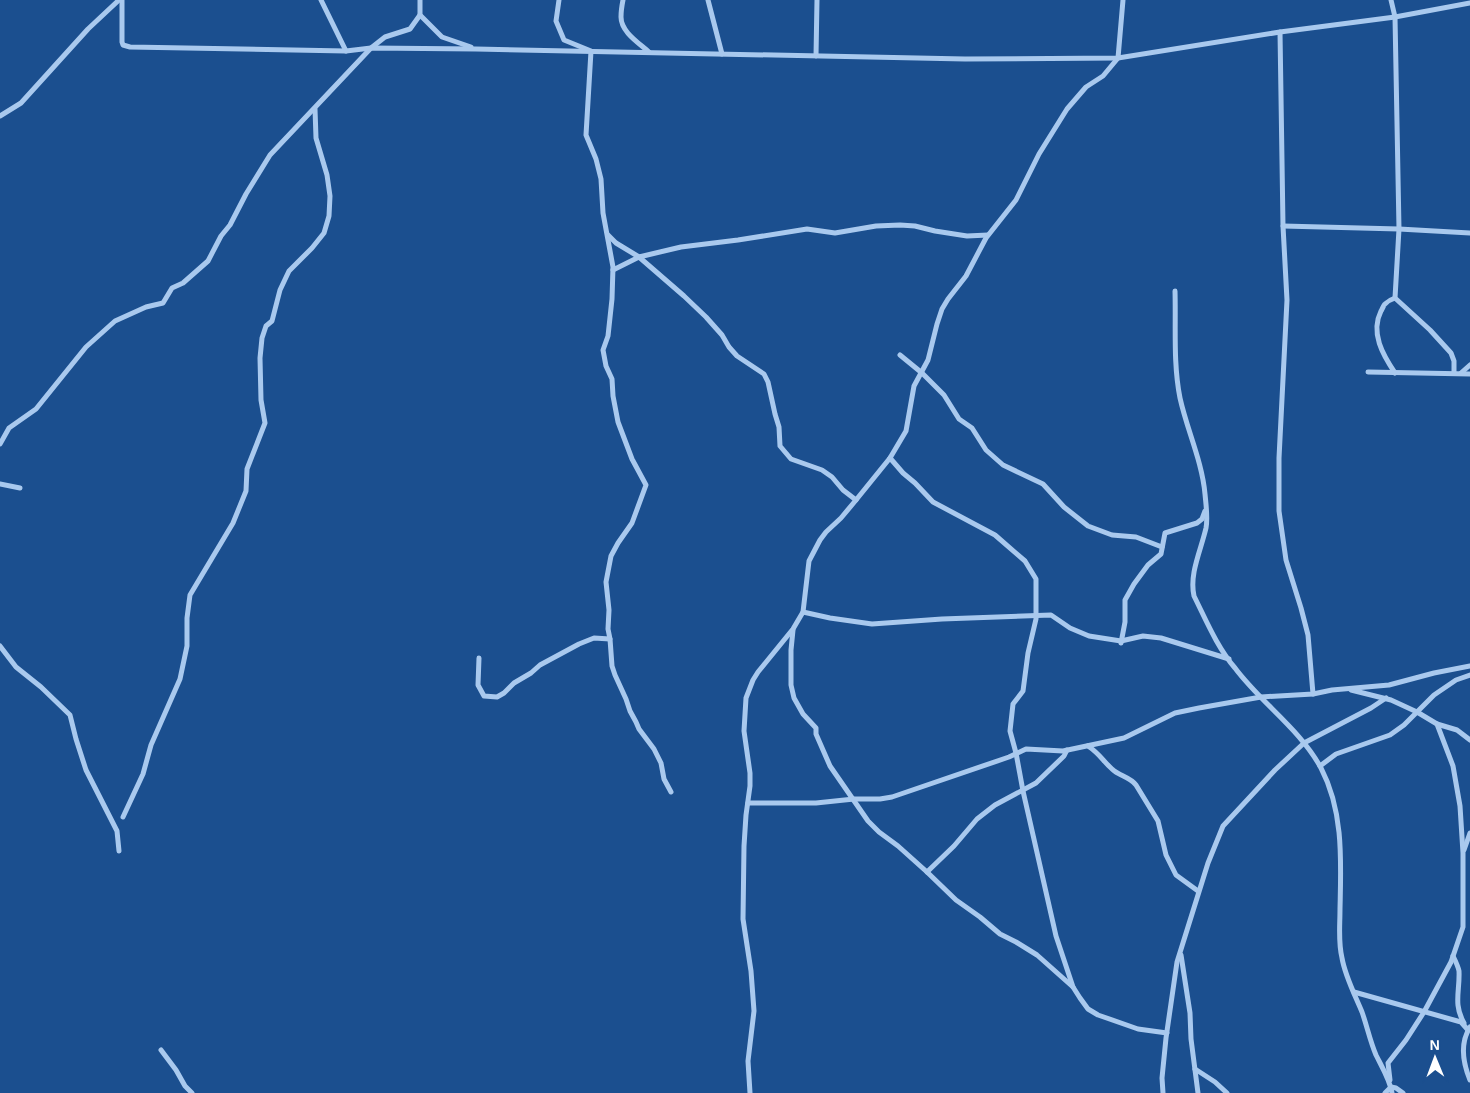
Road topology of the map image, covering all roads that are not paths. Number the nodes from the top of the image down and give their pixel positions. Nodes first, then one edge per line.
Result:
1 (121, 0) edge
2 (321, 0) edge
3 (420, 0) edge
4 (558, 0) edge
5 (623, 0) edge
6 (708, 0) edge
7 (817, 0) edge
8 (1123, 0) edge
9 (1391, 0) edge
10 (1470, 4) edge
11 (420, 15) junction
12 (1395, 17) junction
13 (1280, 32) junction
14 (371, 48) junction
15 (476, 49) junction
16 (346, 51) junction
17 (591, 52) junction
18 (649, 52) junction
19 (722, 54) junction
20 (816, 56) junction
21 (1118, 58) junction
22 (314, 109) junction
23 (0, 116) edge
24 (1283, 226) junction
25 (1398, 229) junction
26 (1470, 233) edge
27 (608, 235) junction
28 (988, 235) junction
29 (639, 257) junction
30 (613, 270) junction
31 (1175, 291) dead end
32 (1395, 298) junction
33 (900, 355) dead end
34 (1470, 365) edge
35 (1368, 372) dead end
36 (922, 373) junction
37 (1395, 373) junction
38 (1457, 373) junction
39 (1470, 374) edge
40 (0, 444) edge
41 (890, 458) junction
42 (0, 484) edge
43 (20, 488) dead end
44 (856, 500) junction
45 (1206, 508) junction
46 (1162, 547) junction
47 (804, 612) junction
48 (1036, 616) junction
49 (608, 629) junction
50 (794, 629) junction
51 (600, 637) junction
52 (610, 639) junction
53 (1121, 642) junction
54 (0, 646) edge
55 (479, 658) dead end
56 (1229, 660) junction
57 (1470, 666) edge
58 (1470, 675) edge
59 (1345, 689) junction
60 (1313, 694) junction
61 (1262, 698) junction
62 (1386, 698) junction
63 (1417, 712) junction
64 (1437, 724) junction
65 (1470, 740) edge
66 (1304, 743) junction
67 (1088, 746) junction
68 (1067, 750) junction
69 (1016, 753) junction
70 (1320, 766) junction
71 (1023, 791) junction
72 (672, 792) dead end
73 (854, 799) junction
74 (748, 803) junction
75 (123, 817) dead end
76 (1470, 833) edge
77 (120, 851) dead end
78 (1464, 853) junction
79 (927, 872) junction
80 (1198, 891) junction
81 (1470, 920) edge
82 (1463, 927) junction
83 (1180, 951) junction
84 (1453, 956) junction
85 (1073, 987) junction
86 (1354, 992) junction
87 (1424, 1012) junction
88 (1469, 1028) edge
89 (1167, 1033) junction
90 (161, 1050) dead end
91 (1194, 1069) junction
92 (1470, 1079) edge
93 (1391, 1088) edge
94 (192, 1093) edge
95 (750, 1093) edge
96 (1163, 1093) edge
97 (1198, 1093) edge
98 (1226, 1093) edge
99 (1385, 1093) edge
100 (1403, 1093) edge

1 - 16 street
1 - 23 street
2 - 16 street
3 - 11 street
4 - 17 street
5 - 18 street
6 - 19 street
7 - 20 street
8 - 21 street
9 - 12 street
10 - 12 street
11 - 14 street
11 - 15 street
12 - 13 street
12 - 25 street
13 - 21 street
13 - 24 street
14 - 15 street
14 - 16 street
14 - 22 street
15 - 17 street
17 - 18 street
17 - 27 street
18 - 19 street
19 - 20 street
20 - 21 street
21 - 28 street
22 - 40 street
22 - 75 street
24 - 25 street
24 - 60 street
25 - 26 street
25 - 32 street
27 - 29 street
27 - 30 street
28 - 29 street
28 - 36 street
29 - 30 street
29 - 44 street
30 - 49 street
31 - 45 street
32 - 37 street
32 - 38 street
33 - 36 street
34 - 38 street
35 - 37 street
36 - 41 street
36 - 46 street
37 - 38 street
38 - 39 street
41 - 44 street
41 - 48 street
42 - 43 street
44 - 47 street
45 - 46 street
45 - 56 street
46 - 53 street
47 - 48 street
47 - 50 street
48 - 53 street
48 - 69 street
49 - 51 street
49 - 52 street
50 - 73 street
50 - 74 street
51 - 52 street
51 - 55 street
52 - 72 street
53 - 56 street
54 - 77 street
56 - 61 street
57 - 59 street
58 - 63 street
59 - 60 street
59 - 62 street
60 - 61 street
61 - 66 street
61 - 67 street
62 - 63 street
62 - 66 street
63 - 64 street
63 - 70 street
64 - 65 street
64 - 78 street
66 - 70 street
66 - 80 street
67 - 68 street
67 - 80 street
68 - 69 street
68 - 71 street
69 - 71 street
69 - 73 street
70 - 86 street
71 - 79 street
71 - 85 street
73 - 74 street
73 - 79 street
74 - 95 street
76 - 78 street
78 - 82 street
79 - 85 street
80 - 83 street
81 - 82 street
82 - 84 street
83 - 89 street
83 - 91 street
84 - 87 street
84 - 88 street
85 - 89 street
86 - 87 street
86 - 93 street
87 - 88 street
87 - 93 street
88 - 92 street
89 - 96 street
90 - 94 street
91 - 97 street
91 - 98 street
93 - 99 street
93 - 100 street

